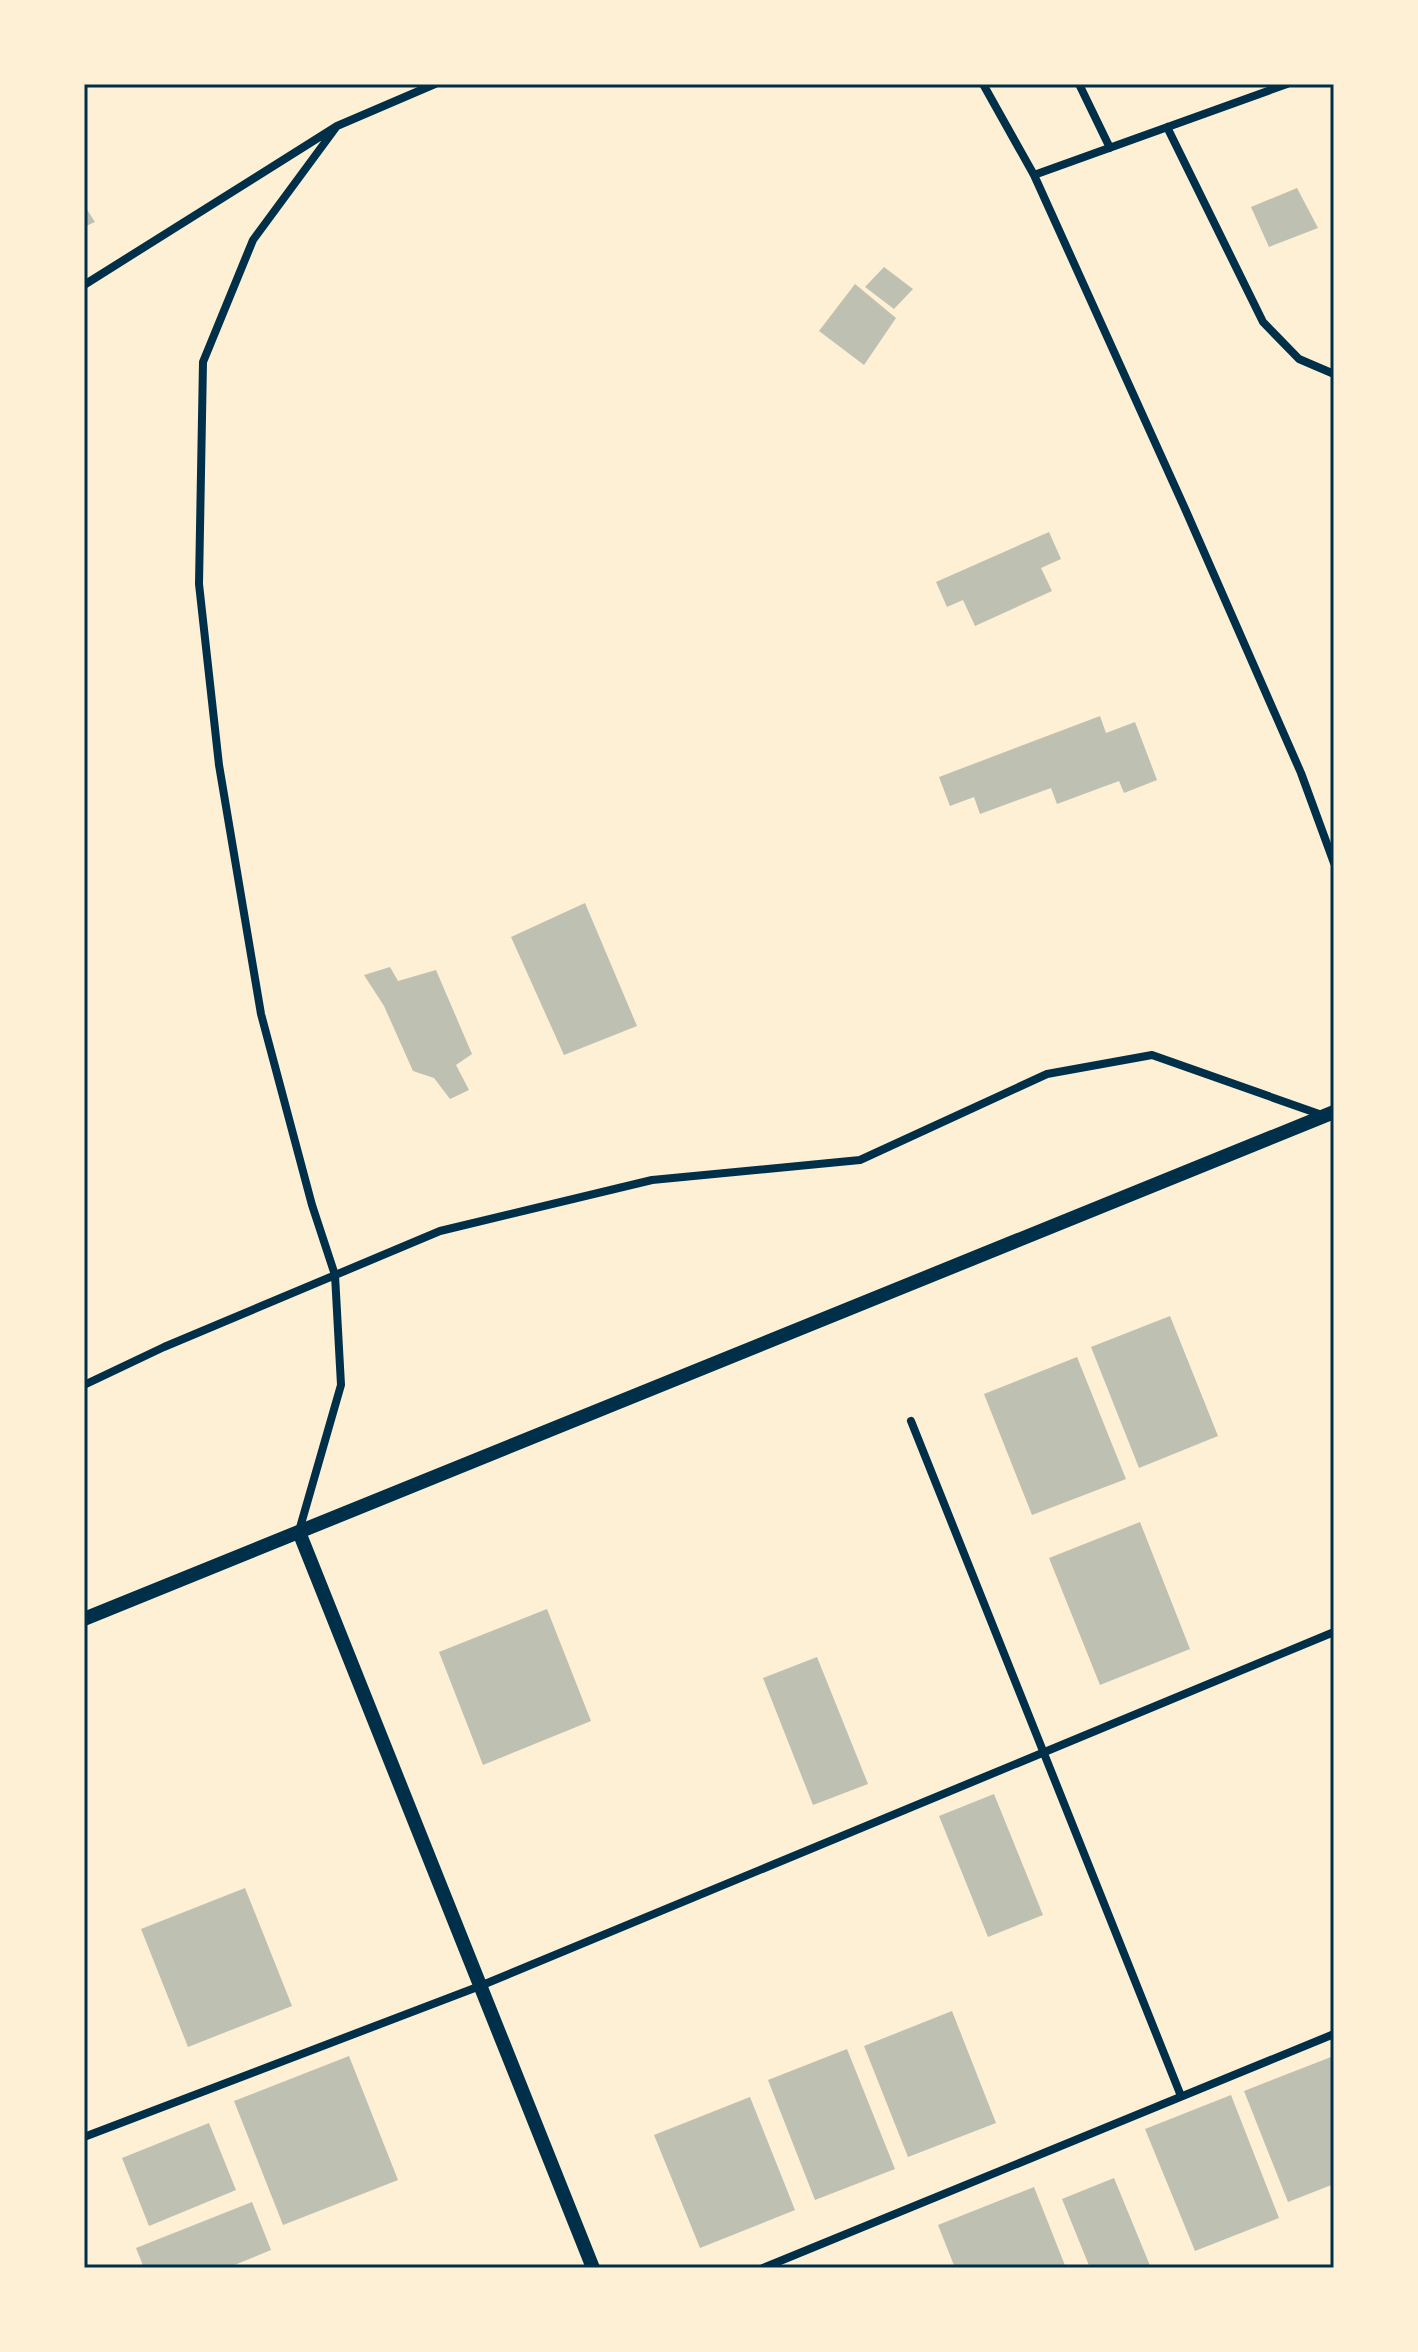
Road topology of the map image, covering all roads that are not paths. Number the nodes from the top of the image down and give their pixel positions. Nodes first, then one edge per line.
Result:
1 (435, 84) edge
2 (983, 84) edge
3 (1079, 84) edge
4 (1287, 84) edge
5 (337, 126) junction
6 (1167, 127) junction
7 (1110, 148) junction
8 (1034, 175) junction
9 (84, 285) edge
10 (1334, 374) edge
11 (1334, 863) edge
12 (1329, 1114) edge
13 (335, 1275) junction
14 (84, 1385) edge
15 (911, 1421) dead end
16 (299, 1532) junction
17 (84, 1619) edge
18 (1334, 1632) edge
19 (1044, 1752) junction
20 (480, 1986) junction
21 (1334, 2034) edge
22 (1181, 2096) junction
23 (84, 2137) edge
24 (593, 2268) edge
25 (763, 2268) edge

1 - 5 street
2 - 8 street
3 - 7 street
4 - 6 street
5 - 9 street
5 - 13 street
6 - 7 street
6 - 10 street
7 - 8 street
8 - 11 street
12 - 13 street
12 - 16 street
13 - 14 street
13 - 16 street
15 - 19 street
16 - 17 street
16 - 20 street
18 - 19 street
19 - 20 street
19 - 22 street
20 - 23 street
20 - 24 street
21 - 22 street
22 - 25 street

